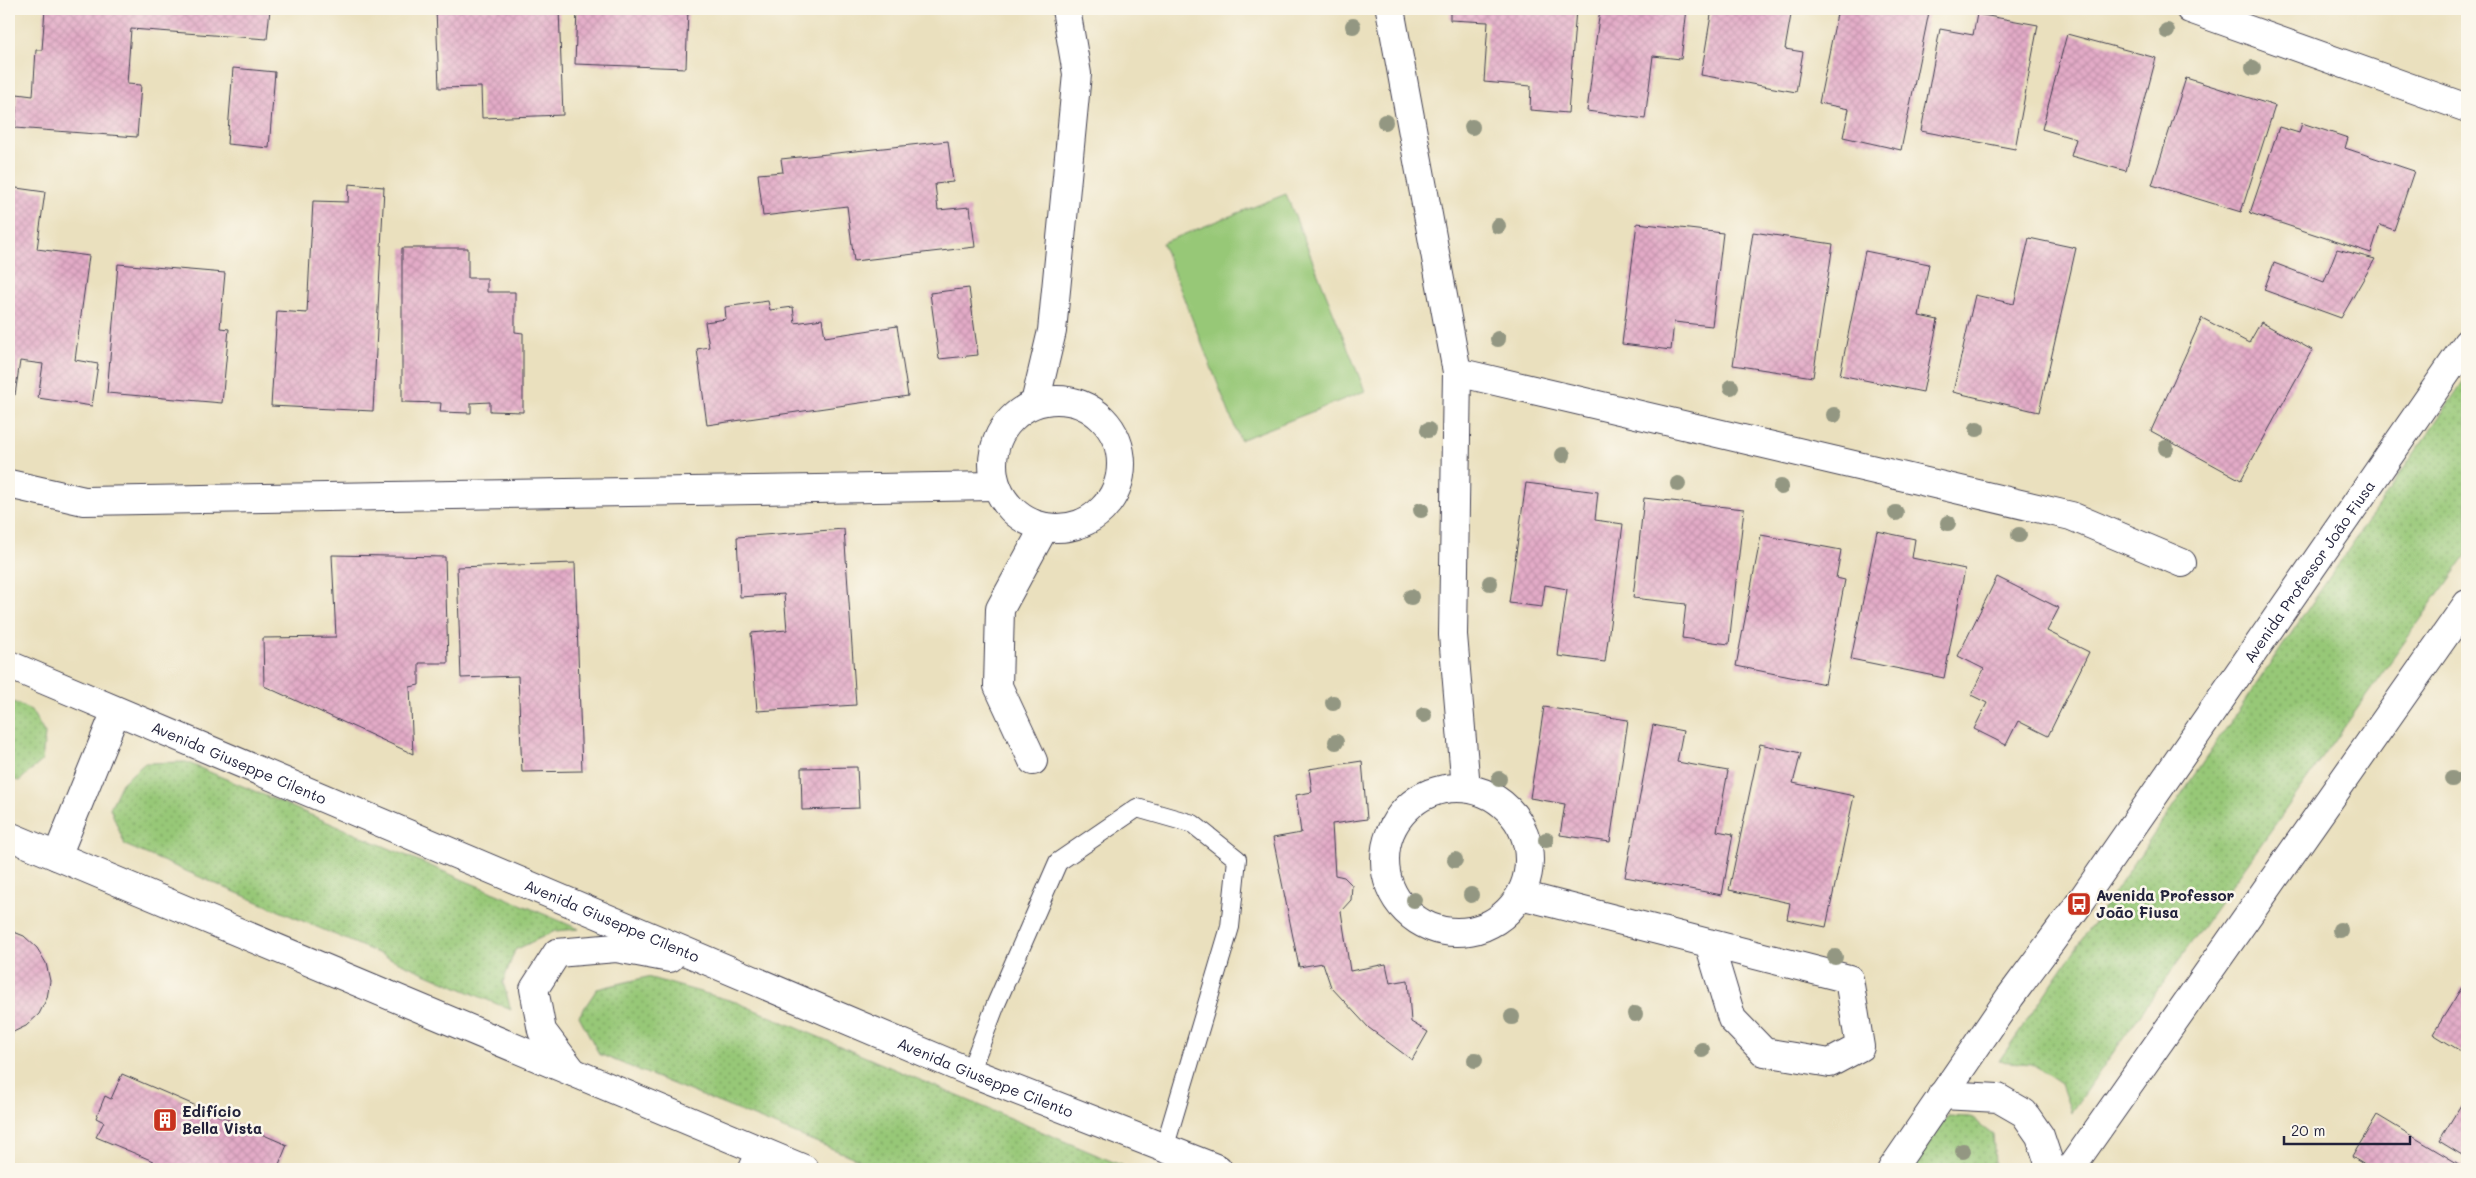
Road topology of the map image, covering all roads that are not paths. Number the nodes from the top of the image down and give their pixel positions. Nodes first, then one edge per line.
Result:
1 (1066, 9) edge
2 (1390, 9) edge
3 (2190, 9) edge
4 (2467, 108) edge
5 (2467, 342) edge
6 (1457, 372) junction
7 (1035, 403) junction
8 (9, 484) edge
9 (995, 486) junction
10 (1044, 528) junction
11 (2182, 563) dead end
12 (2467, 604) edge
13 (9, 665) edge
14 (116, 711) junction
15 (1034, 761) dead end
16 (1466, 788) junction
17 (9, 836) edge
18 (57, 856) junction
19 (1520, 895) junction
20 (1709, 943) junction
21 (726, 969) junction
22 (970, 1072) junction
23 (574, 1074) junction
24 (1942, 1095) junction
25 (1171, 1159) edge
26 (757, 1160) edge
27 (804, 1169) edge
28 (1218, 1169) edge
29 (1892, 1169) edge
30 (2051, 1169) edge
31 (2070, 1169) edge

1 - 7 street
2 - 6 street
3 - 4 street
5 - 24 street, Avenida Professor João Fiusa
6 - 11 street
6 - 16 street
7 - 9 street
7 - 10 street
8 - 9 street
9 - 10 street
10 - 15 street
12 - 31 street
13 - 14 street, Avenida Giuseppe Cilento
14 - 18 street
14 - 21 street, Avenida Giuseppe Cilento
16 - 19 street
16 - 19 street
17 - 18 street
18 - 23 street
19 - 20 street
20 - 20 street
21 - 22 street, Avenida Giuseppe Cilento
21 - 23 street
22 - 25 street, Avenida Giuseppe Cilento
22 - 25 lane
23 - 26 street
24 - 29 street, Avenida Professor João Fiusa
24 - 30 street
25 - 28 street, Avenida Giuseppe Cilento
26 - 27 street

